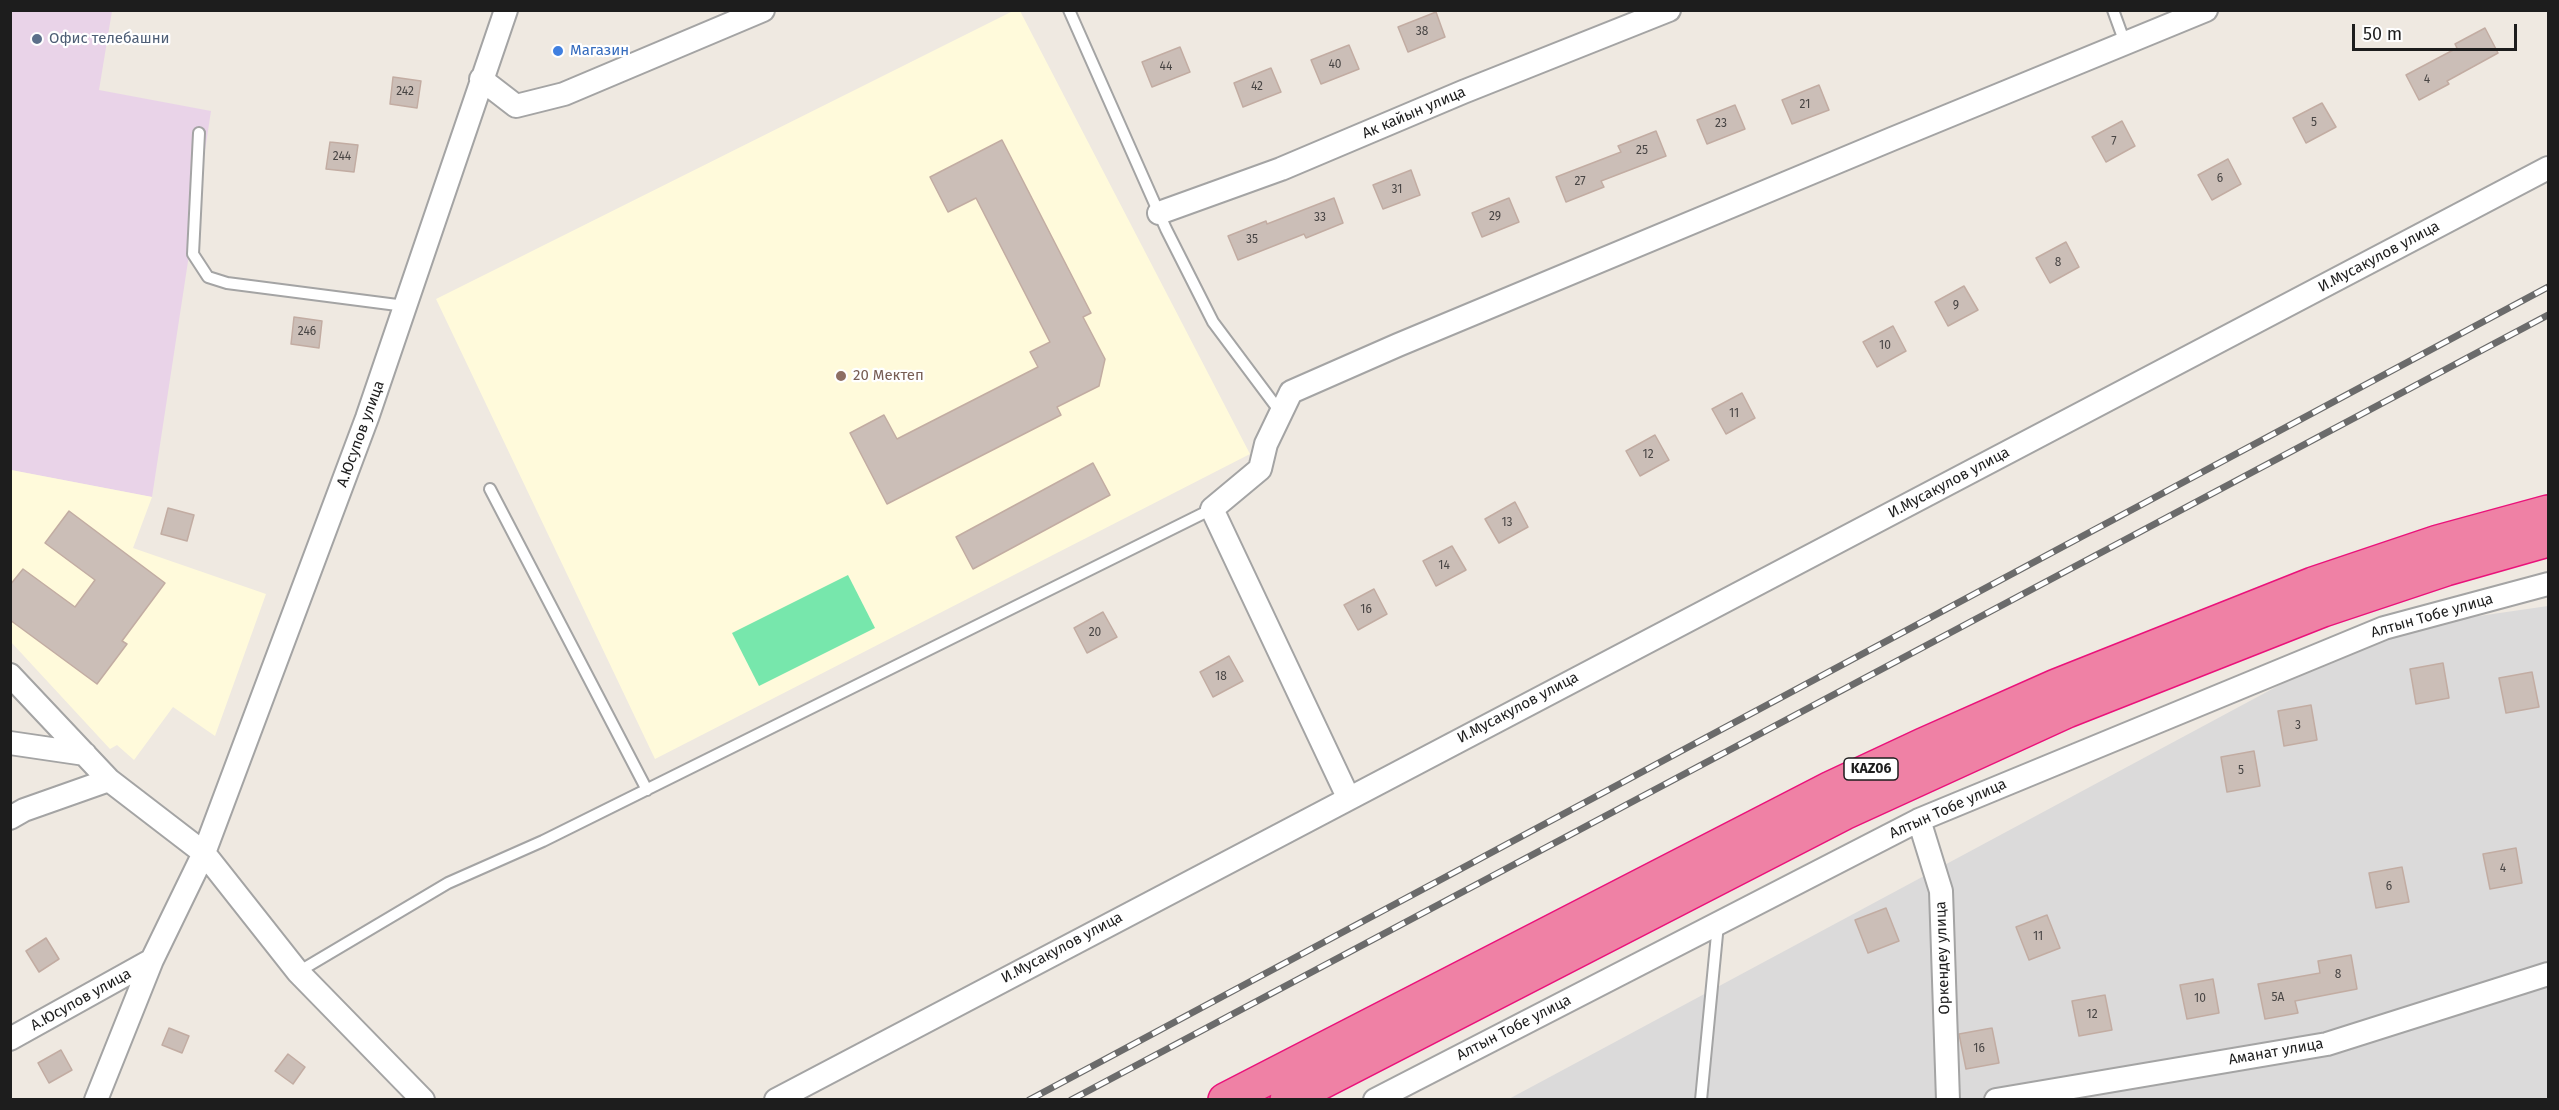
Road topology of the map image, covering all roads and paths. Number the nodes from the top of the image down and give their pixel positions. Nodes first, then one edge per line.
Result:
1 (506, 10) edge
2 (763, 10) edge
3 (1069, 10) edge
4 (1669, 10) edge
5 (2113, 10) edge
6 (2205, 10) edge
7 (2126, 43) junction
8 (481, 79) junction
9 (199, 133) dead end
10 (2548, 168) edge
11 (1159, 213) junction
12 (405, 306) junction
13 (1281, 414) junction
14 (490, 489) dead end
15 (1212, 508) junction
16 (2548, 512) edge
17 (2548, 540) edge
18 (2548, 584) edge
19 (10, 675) edge
20 (10, 743) edge
21 (85, 754) junction
22 (109, 780) junction
23 (647, 790) junction
24 (1348, 797) junction
25 (10, 818) edge
26 (1919, 820) junction
27 (204, 853) junction
28 (1718, 924) junction
29 (152, 960) junction
30 (298, 972) junction
31 (2548, 974) edge
32 (10, 1039) edge
33 (96, 1100) edge
34 (423, 1100) edge
35 (776, 1100) edge
36 (1225, 1100) edge
37 (1287, 1100) edge
38 (1375, 1100) edge
39 (1701, 1100) edge
40 (1948, 1100) edge
41 (1996, 1100) edge

1 - 8 street, А.Юсупов улица
2 - 8 street
3 - 11 lane
4 - 11 street, Ак кайын улица
5 - 7 lane
6 - 7 street
7 - 13 street
8 - 12 street, А.Юсупов улица
9 - 12 lane
10 - 24 street, И.Мусакулов улица
11 - 13 lane
12 - 27 street, А.Юсупов улица
13 - 15 street
14 - 23 lane
15 - 23 lane
15 - 24 street
16 - 36 highway, KАZ06
17 - 37 highway, KАZ06
18 - 26 street, Алтын Тобе улица
19 - 21 street
20 - 21 street
21 - 22 street
22 - 25 street
22 - 27 street
23 - 30 lane
24 - 35 street, И.Мусакулов улица
26 - 28 street, Алтын Тобе улица
26 - 40 street, Оркендеу улица
27 - 29 street, А.Юсупов улица
27 - 30 street
28 - 38 street, Алтын Тобе улица
28 - 39 lane
29 - 32 street, А.Юсупов улица
29 - 33 street, А.Юсупов улица
30 - 34 street
31 - 41 street, Аманат улица

